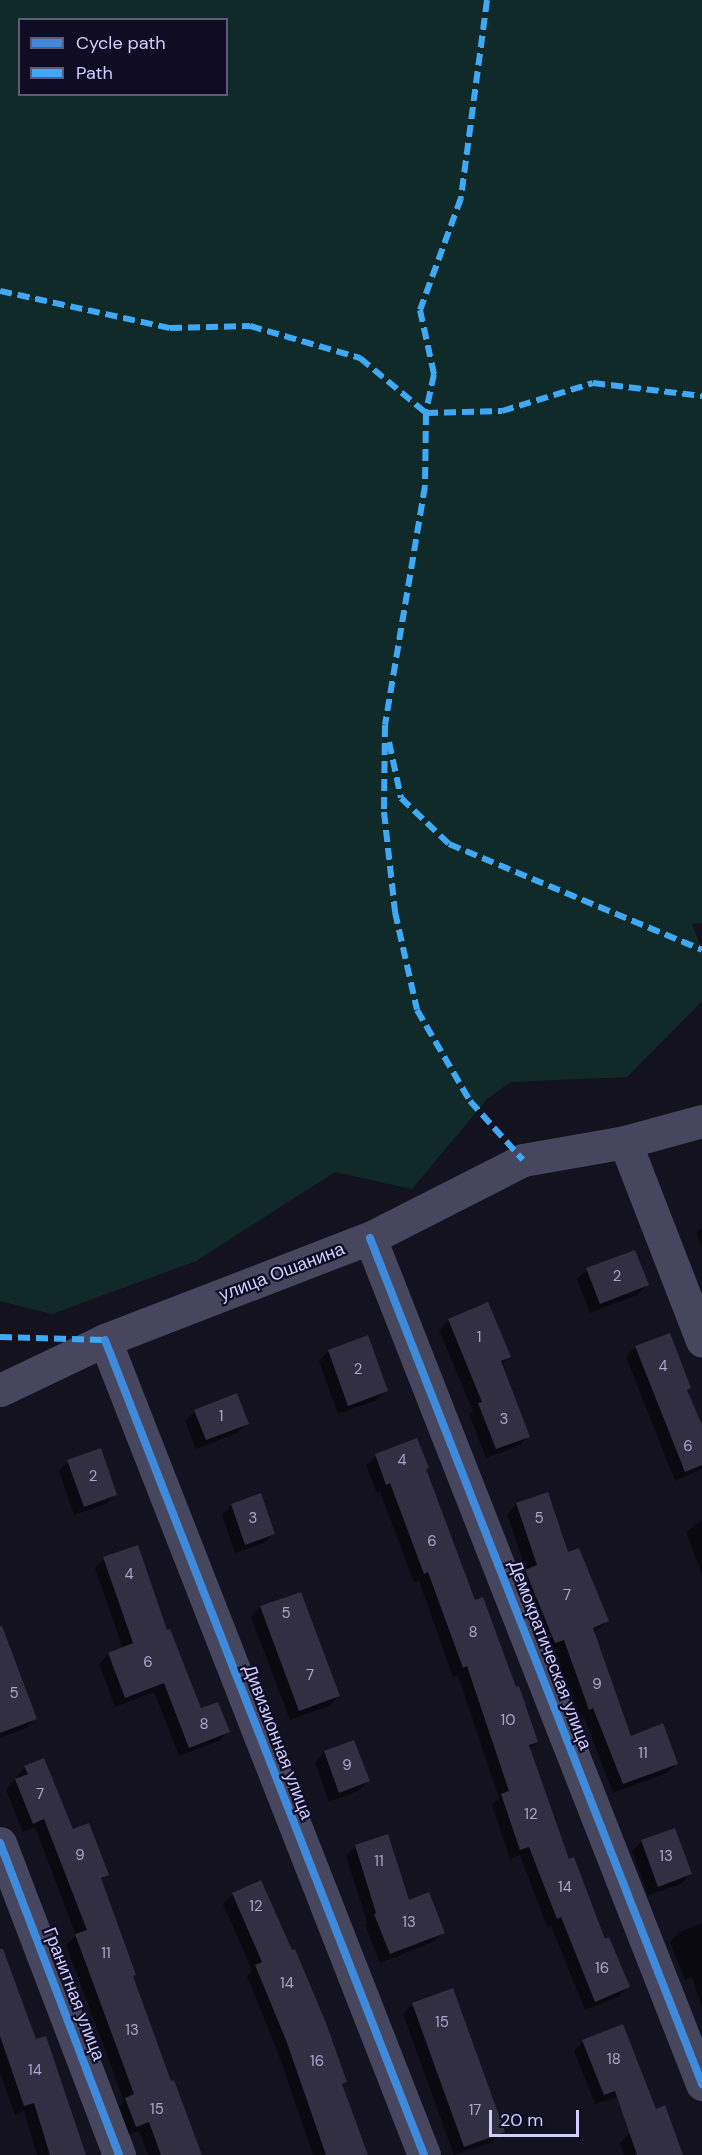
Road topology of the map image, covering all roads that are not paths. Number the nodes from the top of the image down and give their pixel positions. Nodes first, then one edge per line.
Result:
1 (702, 1121) edge
2 (624, 1142) junction
3 (370, 1238) junction
4 (105, 1340) junction
5 (702, 1341) edge
6 (0, 1390) edge
7 (0, 1844) edge
8 (702, 2084) edge
9 (119, 2155) edge
10 (424, 2155) edge

1 - 2 street, улица Ошанина
2 - 3 street, улица Ошанина
2 - 5 street
3 - 4 street, улица Ошанина
3 - 8 street, Демократическая улица
4 - 6 street, улица Ошанина
4 - 10 street, Дивизионная улица
7 - 9 street, Гранитная улица

